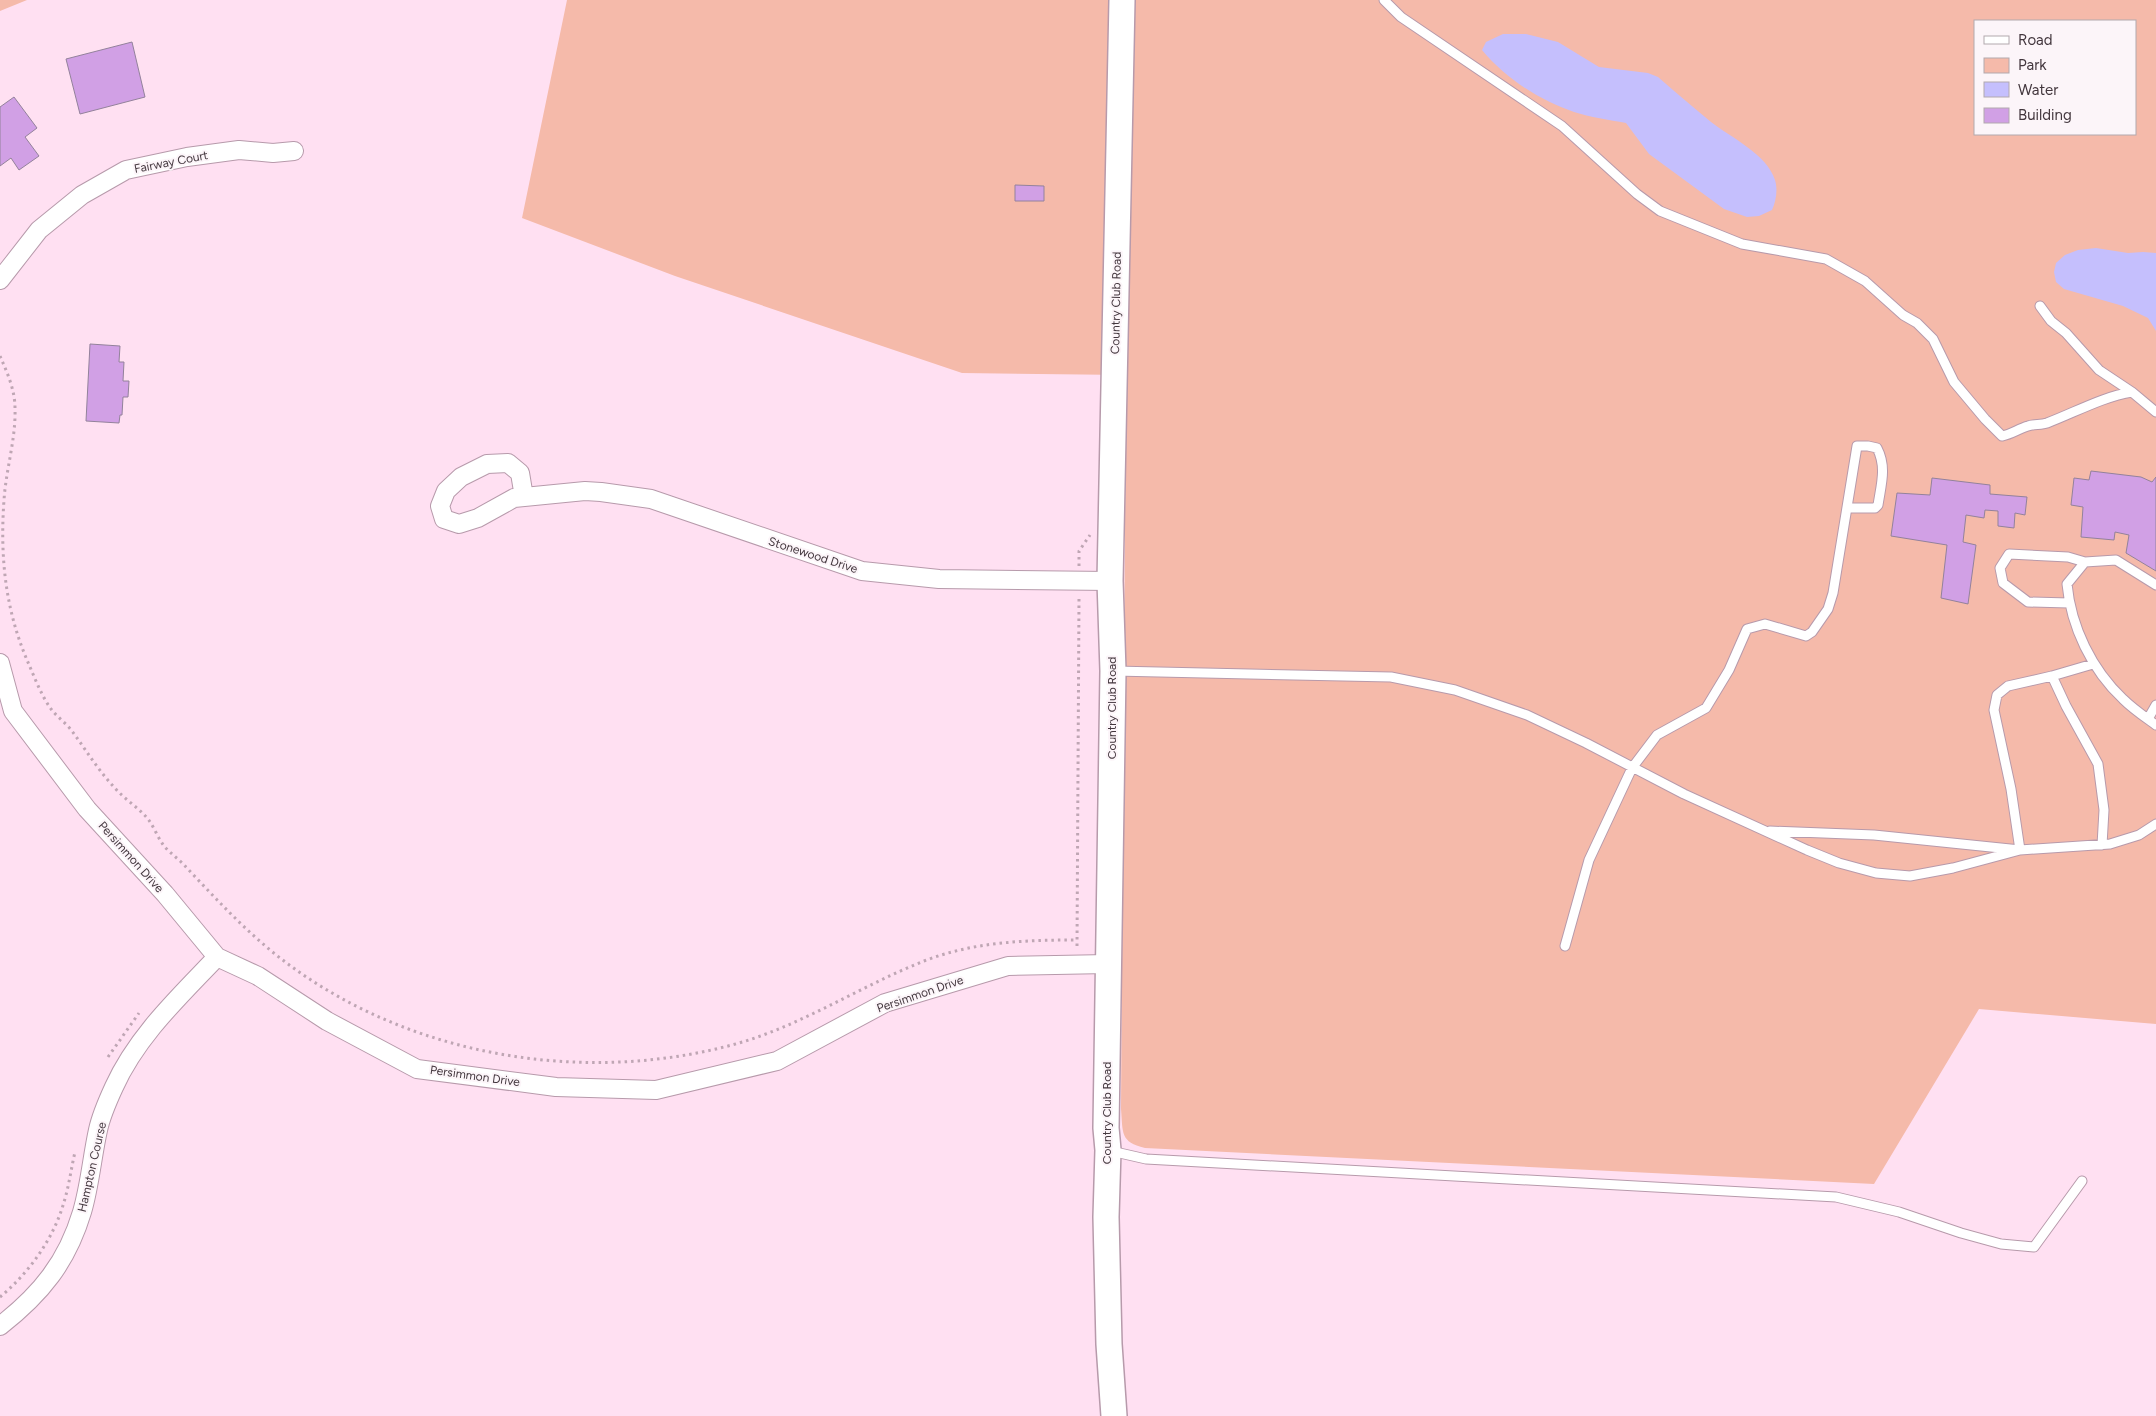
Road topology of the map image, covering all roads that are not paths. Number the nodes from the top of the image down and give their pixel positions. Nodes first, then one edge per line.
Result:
1 (1122, 0) edge
2 (1384, 0) edge
3 (294, 151) dead end
4 (0, 280) edge
5 (2040, 306) dead end
6 (2132, 392) junction
7 (2156, 412) edge
8 (524, 497) junction
9 (1847, 508) junction
10 (2085, 562) junction
11 (1110, 581) junction
12 (2156, 585) edge
13 (2069, 603) junction
14 (0, 663) edge
15 (2093, 664) junction
16 (1112, 671) junction
17 (2052, 676) junction
18 (2156, 705) edge
19 (2148, 719) junction
20 (2156, 725) edge
21 (1632, 768) junction
22 (2156, 824) edge
23 (1765, 831) junction
24 (2102, 844) junction
25 (2020, 850) junction
26 (1565, 946) dead end
27 (217, 957) junction
28 (1108, 964) junction
29 (1108, 1150) junction
30 (2082, 1181) dead end
31 (0, 1326) edge
32 (1114, 1416) edge

1 - 11 street, Country Club Road
2 - 6 lane
3 - 4 street, Fairway Court
5 - 6 lane
6 - 7 lane
8 - 8 street, Stonewood Drive
8 - 11 street, Stonewood Drive
9 - 9 lane
9 - 21 lane
10 - 12 lane
10 - 13 lane
10 - 13 lane
11 - 16 street, Country Club Road
13 - 15 lane
14 - 27 street, Persimmon Drive
15 - 17 lane
15 - 19 lane
16 - 21 lane
16 - 28 street, Country Club Road
17 - 24 lane
17 - 25 lane
18 - 19 lane
19 - 20 lane
21 - 23 lane
21 - 26 lane
22 - 24 lane
23 - 25 lane
23 - 25 lane
24 - 25 lane
27 - 28 street, Persimmon Drive
27 - 31 street, Hampton Course
28 - 29 street, Country Club Road
29 - 30 lane
29 - 32 street, Country Club Road

